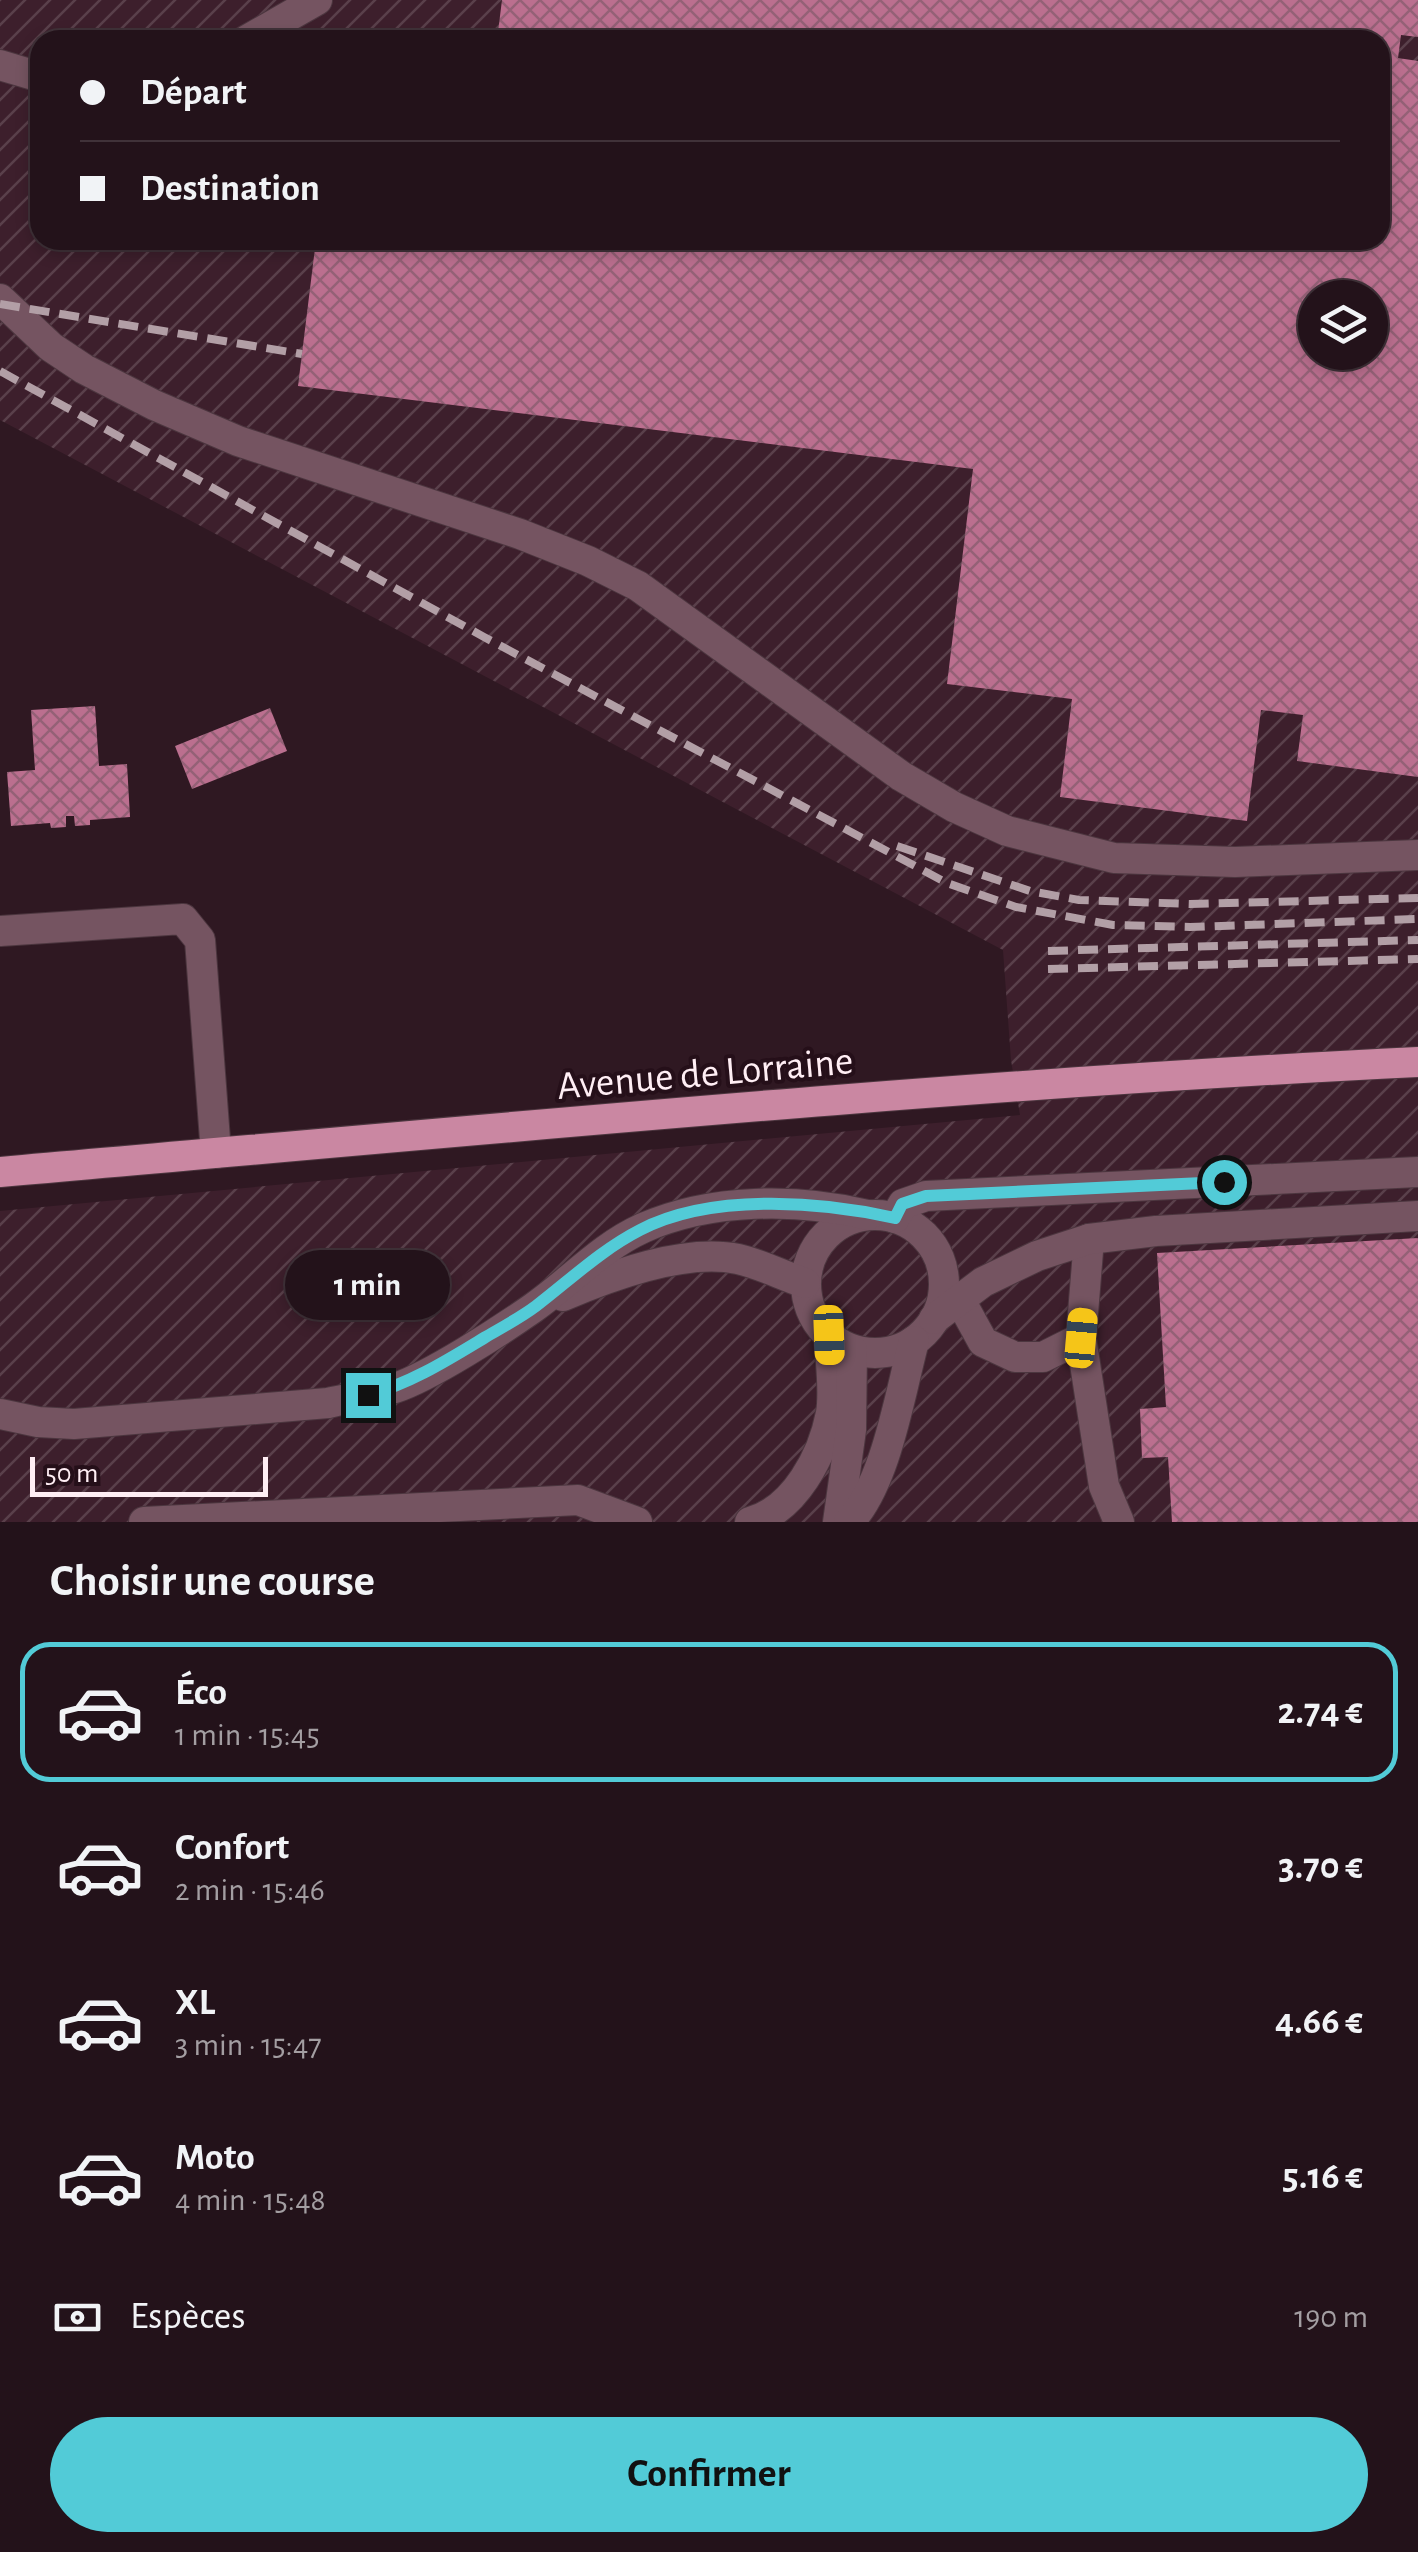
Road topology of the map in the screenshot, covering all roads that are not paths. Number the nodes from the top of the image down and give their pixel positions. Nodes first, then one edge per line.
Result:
1 (317, 0) edge
2 (264, 30) edge
3 (0, 65) edge
4 (30, 73) edge
5 (0, 299) edge
6 (1418, 856) edge
7 (0, 931) edge
8 (1418, 1062) edge
9 (216, 1153) junction
10 (0, 1172) edge
11 (1418, 1172) edge
12 (881, 1216) junction
13 (1418, 1216) edge
14 (1089, 1239) junction
15 (805, 1283) junction
16 (960, 1300) junction
17 (532, 1309) junction
18 (924, 1330) junction
19 (1081, 1338) junction
20 (840, 1342) junction
21 (0, 1414) edge
22 (288, 1517) edge
23 (144, 1522) edge
24 (636, 1522) edge
25 (750, 1522) edge
26 (838, 1522) edge
27 (849, 1522) edge
28 (1119, 1522) edge

1 - 2 lane
3 - 4 lane
5 - 6 lane
7 - 9 lane
8 - 9 main road, Avenue de Lorraine
9 - 10 main road, Avenue de Lorraine
11 - 12 lane
12 - 15 lane
12 - 17 lane
12 - 18 lane
13 - 14 lane
14 - 16 lane
14 - 19 lane
15 - 17 lane
15 - 20 lane
16 - 18 lane
16 - 19 lane
17 - 21 lane
18 - 20 lane
18 - 27 lane
19 - 28 lane
20 - 25 lane
20 - 26 lane
22 - 23 lane
22 - 24 lane

